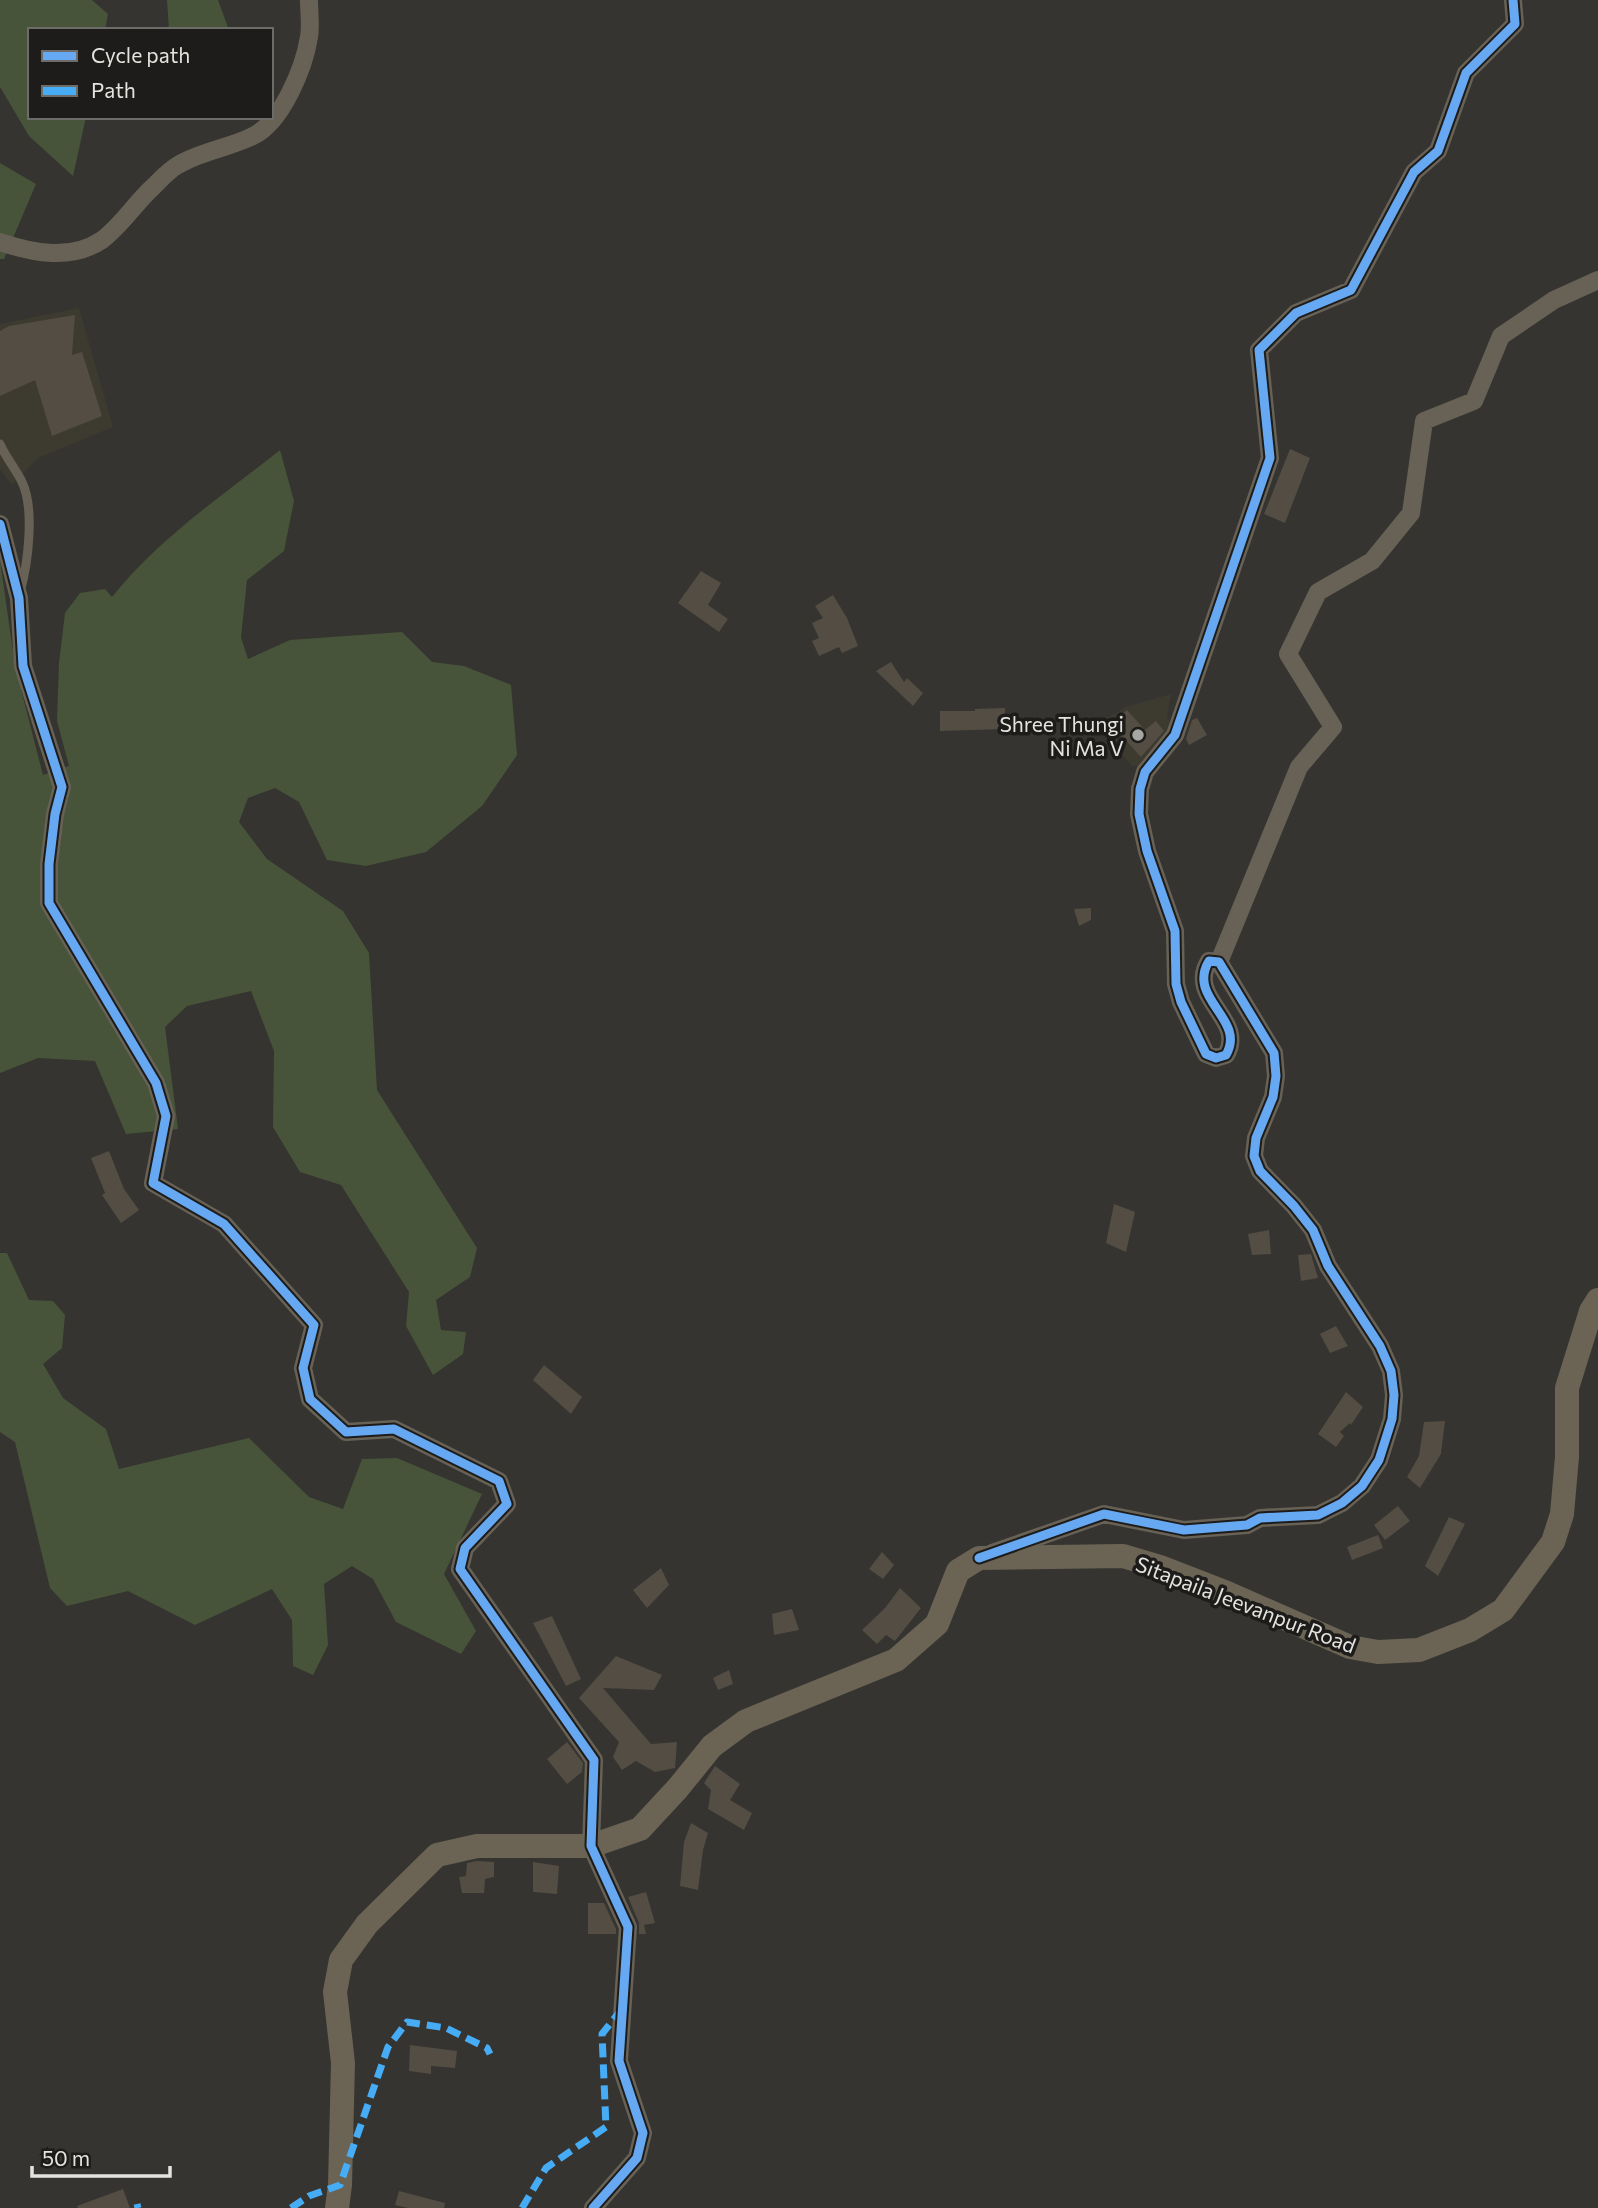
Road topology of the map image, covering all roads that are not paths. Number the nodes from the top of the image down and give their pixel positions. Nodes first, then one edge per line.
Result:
1 (309, 0) edge
2 (1513, 0) edge
3 (273, 119) edge
4 (273, 119) edge
5 (0, 242) edge
6 (1598, 280) edge
7 (0, 444) edge
8 (0, 524) edge
9 (19, 598) junction
10 (1219, 962) junction
11 (1598, 1300) edge
12 (979, 1558) junction
13 (591, 1846) junction
14 (337, 2208) edge
15 (593, 2208) edge

1 - 3 street
2 - 10 street
4 - 5 street
6 - 10 street
7 - 9 lane
8 - 9 street
9 - 13 street
10 - 12 street
11 - 12 street, Sitapaila Jeevanpur Road
12 - 13 street
13 - 14 street
13 - 15 street

